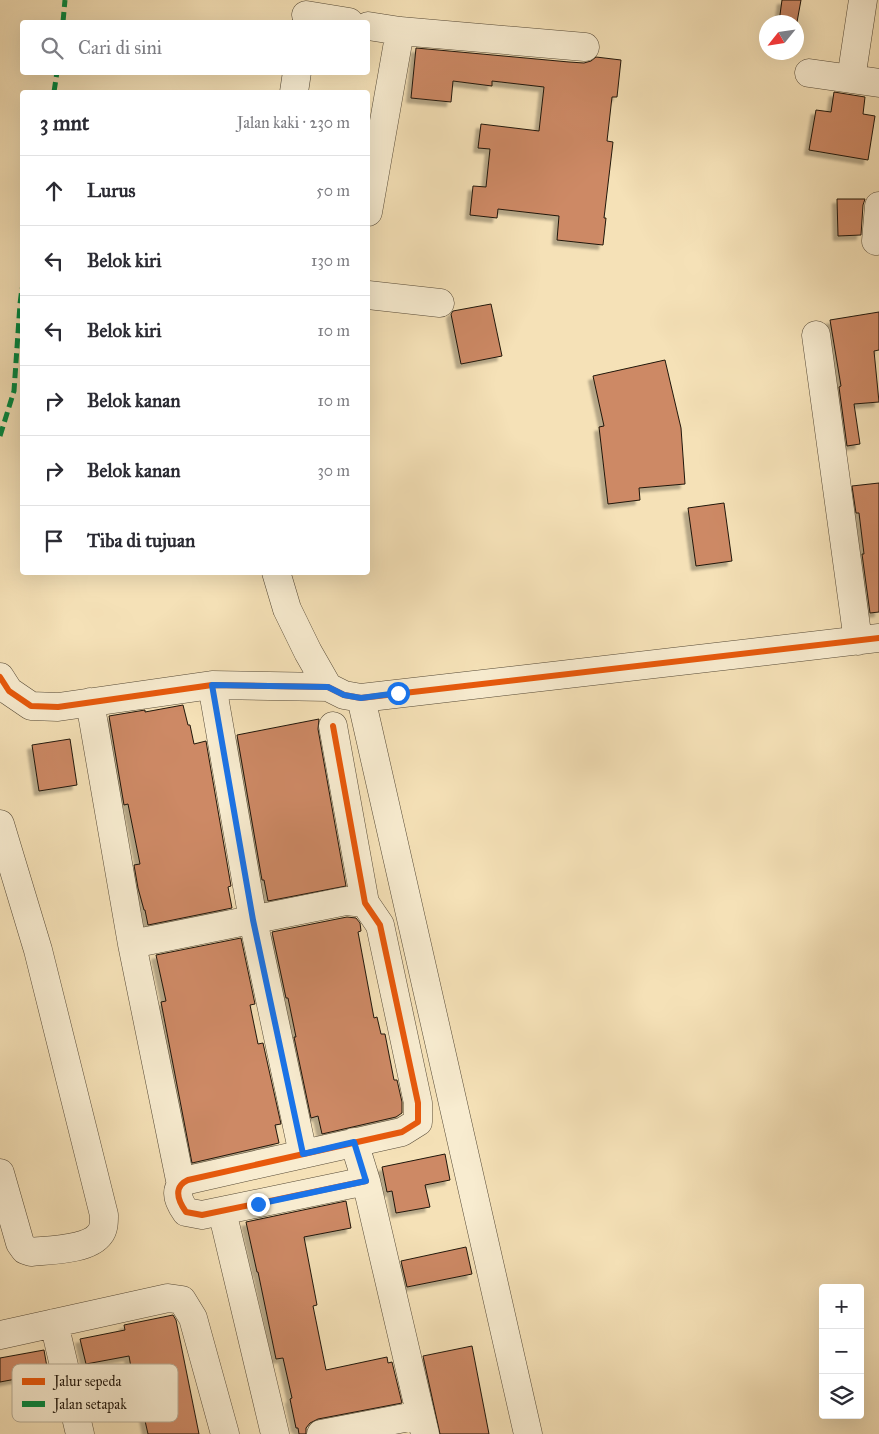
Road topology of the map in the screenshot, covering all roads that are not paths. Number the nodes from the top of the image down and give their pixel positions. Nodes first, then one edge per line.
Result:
1 (863, 0) edge
2 (307, 13) edge
3 (340, 20) edge
4 (370, 26) edge
5 (400, 31) junction
6 (585, 47) dead end
7 (809, 73) dead end
8 (297, 75) edge
9 (851, 79) junction
10 (879, 83) edge
11 (294, 90) edge
12 (370, 201) edge
13 (879, 206) edge
14 (876, 241) dead end
15 (370, 295) edge
16 (440, 303) dead end
17 (816, 335) dead end
18 (277, 575) edge
19 (869, 639) edge
20 (212, 685) junction
21 (328, 687) junction
22 (3, 690) edge
23 (361, 698) junction
24 (90, 702) junction
25 (333, 726) dead end
26 (0, 824) edge
27 (365, 903) junction
28 (253, 920) junction
29 (132, 944) junction
30 (354, 1142) junction
31 (303, 1154) junction
32 (0, 1173) edge
33 (366, 1181) junction
34 (181, 1185) junction
35 (222, 1211) junction
36 (54, 1323) junction
37 (0, 1335) edge
38 (64, 1364) edge
39 (422, 1424) edge
40 (225, 1434) edge
41 (275, 1434) edge
42 (321, 1434) edge
43 (528, 1434) edge

1 - 9 street
2 - 3 street
4 - 5 street
5 - 6 street
5 - 12 street
7 - 9 street
8 - 11 street
9 - 10 street
13 - 14 street
15 - 16 street
17 - 19 street
18 - 21 street
19 - 23 street
20 - 21 street
20 - 24 street
20 - 28 street
21 - 23 street
22 - 24 street
23 - 43 street
24 - 29 street
25 - 27 street
26 - 32 street
27 - 28 street
27 - 30 street
28 - 29 street
28 - 31 street
29 - 34 street
30 - 31 street
30 - 33 street
31 - 34 street
33 - 35 street
33 - 39 street
34 - 35 street
35 - 41 street
36 - 37 street
36 - 38 street
36 - 40 street
39 - 42 street

